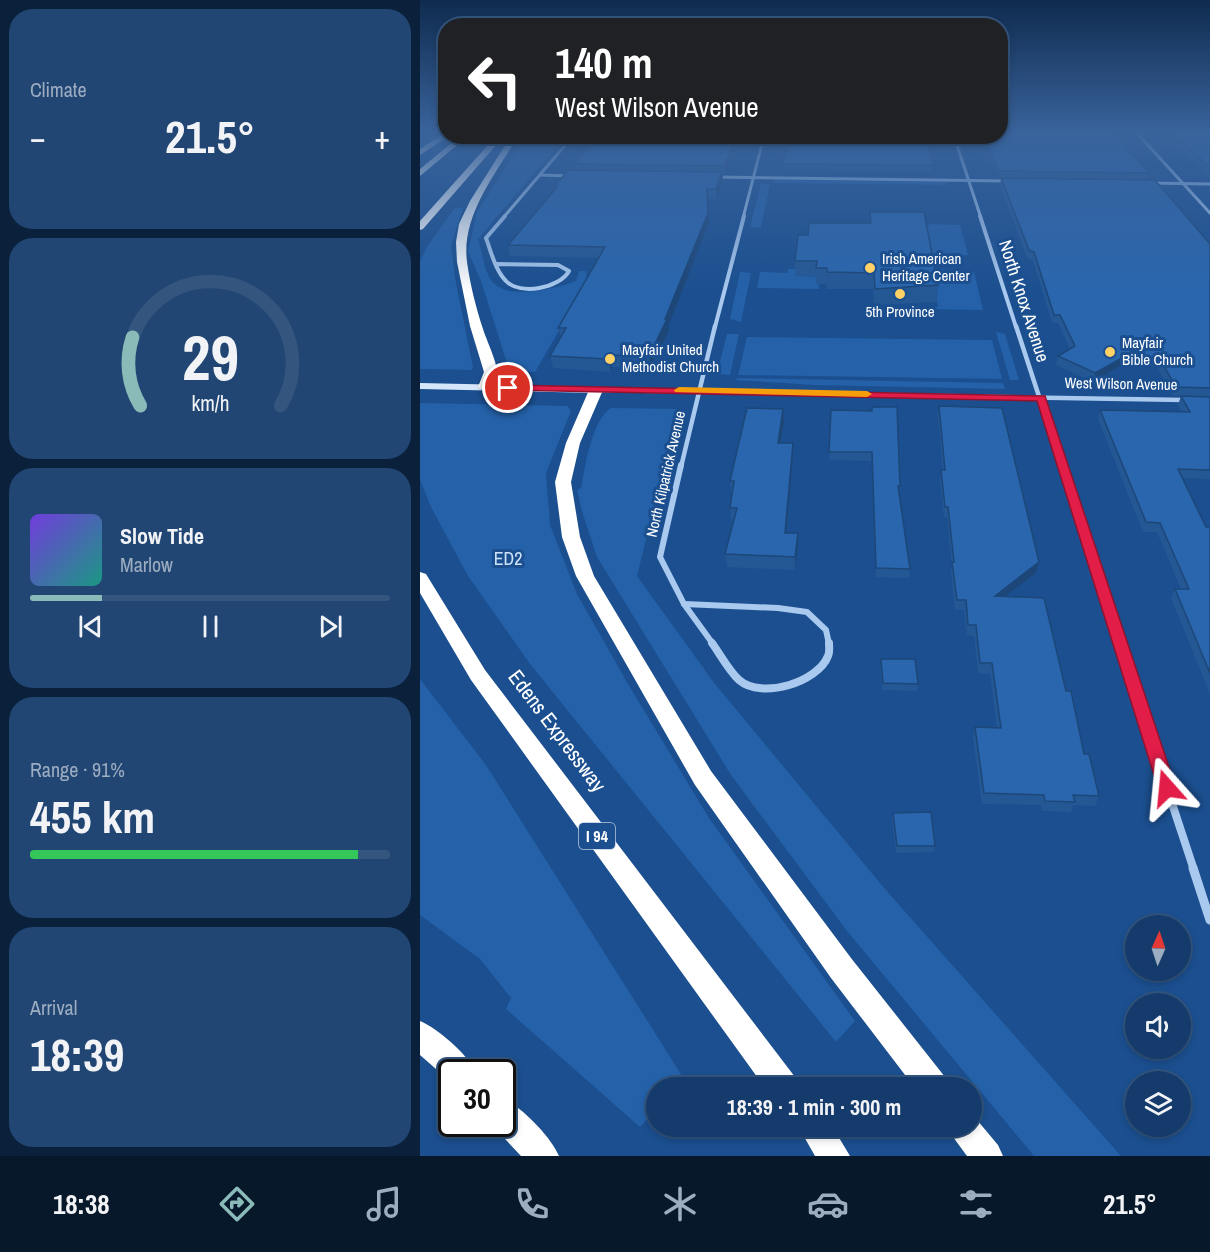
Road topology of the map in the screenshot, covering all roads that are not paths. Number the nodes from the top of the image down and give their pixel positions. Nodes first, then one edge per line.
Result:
1 (457, 185) edge
2 (485, 185) edge
3 (531, 185) edge
4 (751, 185) edge
5 (970, 185) edge
6 (1184, 185) edge
7 (1210, 213) edge
8 (421, 226) edge
9 (497, 264) junction
10 (420, 386) edge
11 (485, 387) junction
12 (596, 390) junction
13 (699, 390) junction
14 (1041, 398) junction
15 (1186, 400) edge
16 (420, 578) edge
17 (684, 604) junction
18 (1210, 920) edge
19 (420, 1035) edge
20 (446, 1059) edge
21 (776, 1077) edge
22 (925, 1077) edge
23 (516, 1128) edge
24 (821, 1137) edge
25 (972, 1137) edge
26 (543, 1156) edge
27 (834, 1156) edge
28 (987, 1156) edge

1 - 8 highway
2 - 11 highway
3 - 9 street
4 - 13 street, North Kilpatrick Avenue
5 - 14 street, North Knox Avenue
6 - 7 street
9 - 9 street
10 - 11 street, West Wilson Avenue
11 - 12 street, West Wilson Avenue
12 - 13 street, West Wilson Avenue
12 - 22 highway
13 - 14 street, West Wilson Avenue
13 - 17 street, North Kilpatrick Avenue
14 - 15 street, West Wilson Avenue
14 - 18 street, North Knox Avenue
16 - 21 highway, Edens Expressway / I 94
17 - 17 street, North Kilpatrick Avenue
19 - 20 highway
23 - 26 highway
24 - 27 highway
25 - 28 highway

